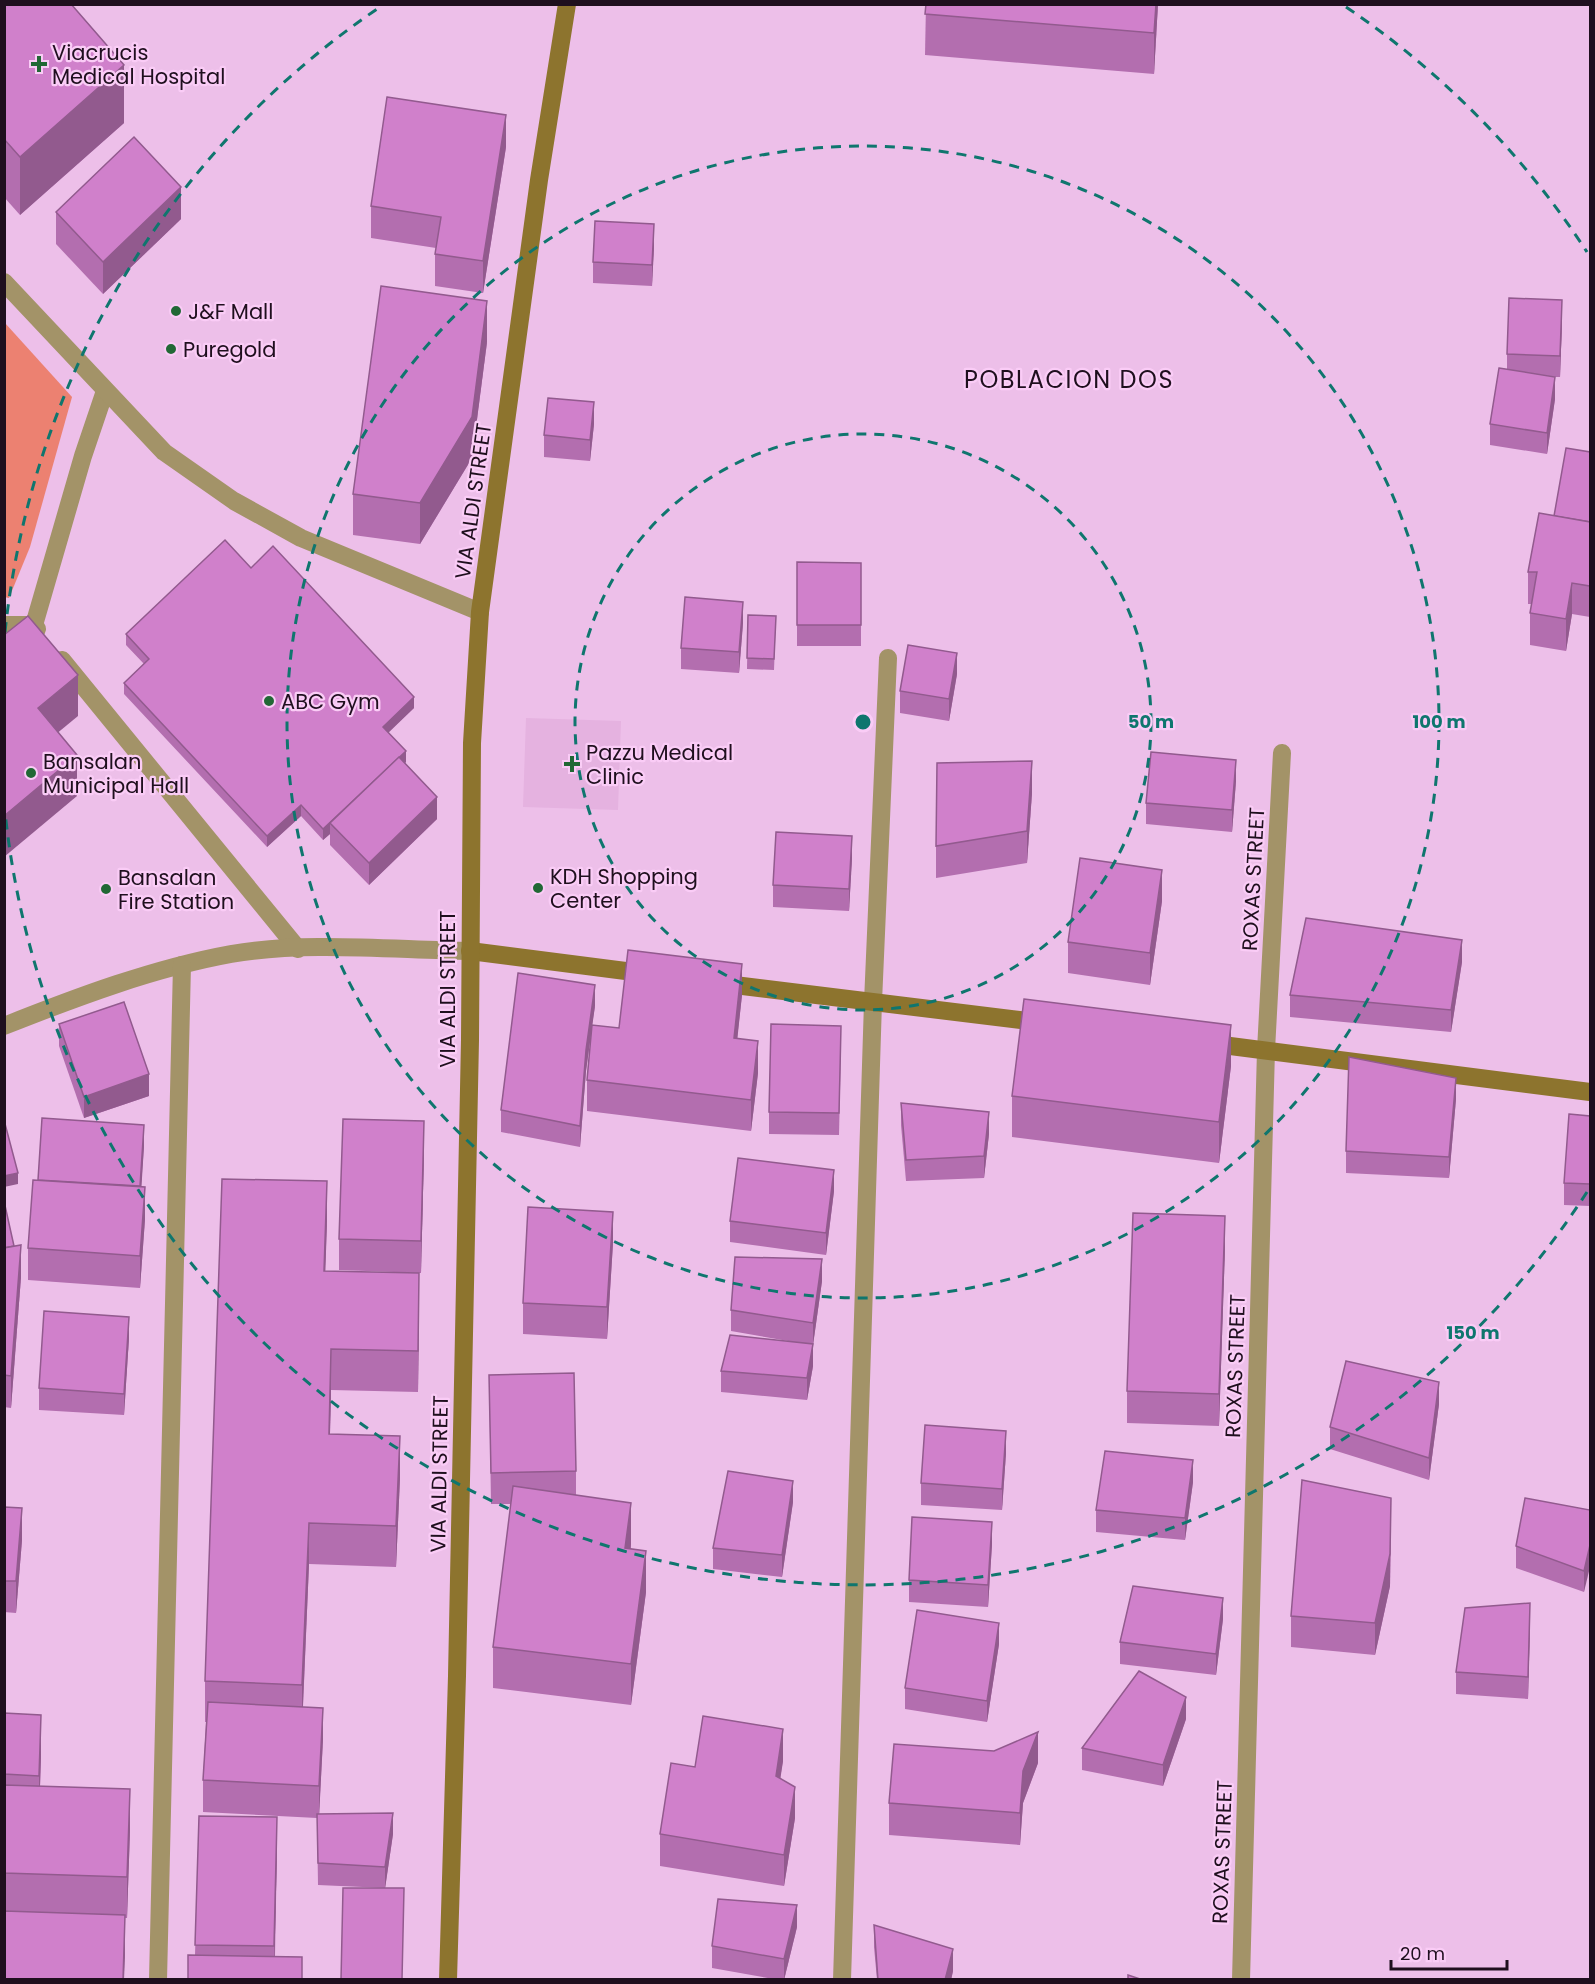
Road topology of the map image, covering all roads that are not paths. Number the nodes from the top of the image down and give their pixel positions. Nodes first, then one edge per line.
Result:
1 (567, 4) edge
2 (4, 282) edge
3 (105, 391) junction
4 (480, 612) junction
5 (4, 625) edge
6 (33, 625) junction
7 (888, 658) dead end
8 (1282, 753) dead end
9 (298, 949) junction
10 (470, 951) junction
11 (182, 965) junction
12 (663, 975) edge
13 (697, 980) edge
14 (873, 1002) junction
15 (1064, 1025) edge
16 (4, 1026) edge
17 (1195, 1041) edge
18 (1266, 1050) junction
19 (1590, 1092) edge
20 (158, 1980) edge
21 (448, 1980) edge
22 (842, 1980) edge
23 (1242, 1980) edge

1 - 4 street, VIA ALDI STREET
2 - 3 street
3 - 4 street
3 - 6 street
4 - 10 street, VIA ALDI STREET
5 - 6 street
6 - 9 street
7 - 14 street
8 - 18 street, ROXAS STREET
9 - 10 street
9 - 11 street
10 - 12 street
10 - 21 street, VIA ALDI STREET
11 - 16 street
11 - 20 street
13 - 14 street
14 - 15 street
14 - 22 street
17 - 18 street
18 - 19 street
18 - 23 street, ROXAS STREET

